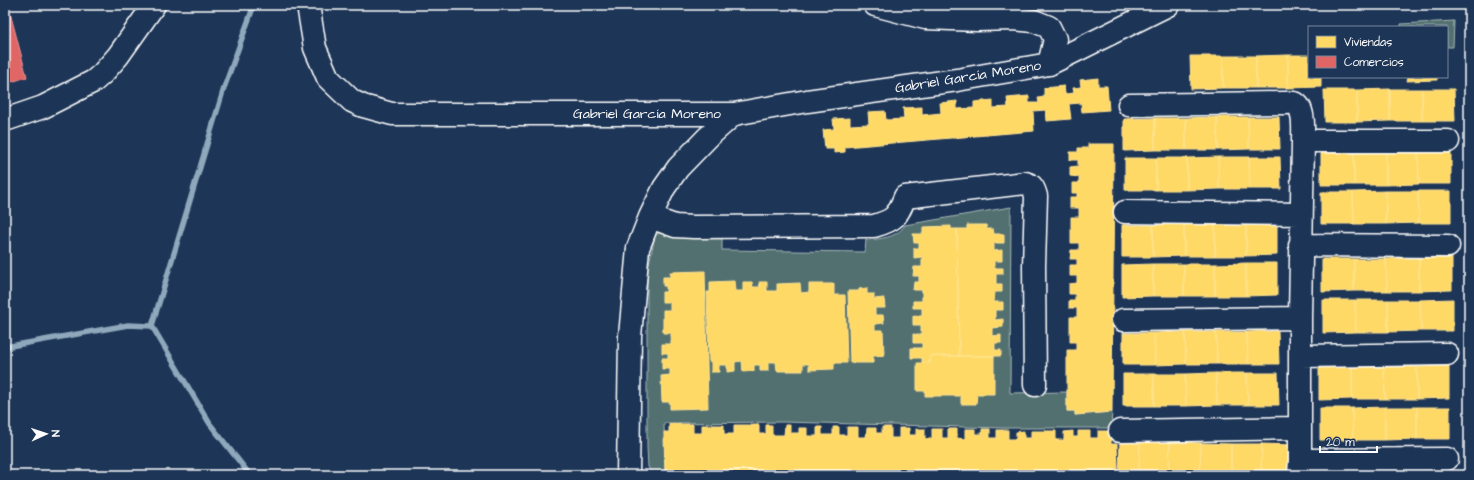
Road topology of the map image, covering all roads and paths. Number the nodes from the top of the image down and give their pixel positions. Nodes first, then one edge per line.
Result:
1 (154, 5) edge
2 (308, 5) edge
3 (875, 5) edge
4 (1168, 5) edge
5 (1049, 64) junction
6 (1129, 105) dead end
7 (734, 114) junction
8 (5, 120) edge
9 (1303, 141) junction
10 (1448, 141) dead end
11 (1124, 212) dead end
12 (1301, 214) junction
13 (650, 217) junction
14 (1300, 245) junction
15 (1448, 246) dead end
16 (1300, 318) junction
17 (1123, 320) dead end
18 (1447, 354) dead end
19 (1300, 356) junction
20 (1035, 385) dead end
21 (1300, 428) junction
22 (1120, 431) dead end
23 (1447, 459) dead end
24 (1300, 467) edge
25 (628, 475) edge

1 - 8 street
2 - 7 street, Gabriel García Moreno
3 - 5 street, Gabriel García Moreno
4 - 5 street, Gabriel García Moreno
5 - 7 street, Gabriel García Moreno
6 - 9 street
7 - 13 street
9 - 10 street
9 - 12 street
11 - 12 street
12 - 14 street
13 - 20 street
13 - 25 street
14 - 15 street
14 - 16 street
16 - 17 street
16 - 19 street
18 - 19 street
19 - 21 street
21 - 22 street
21 - 24 street
23 - 24 street

